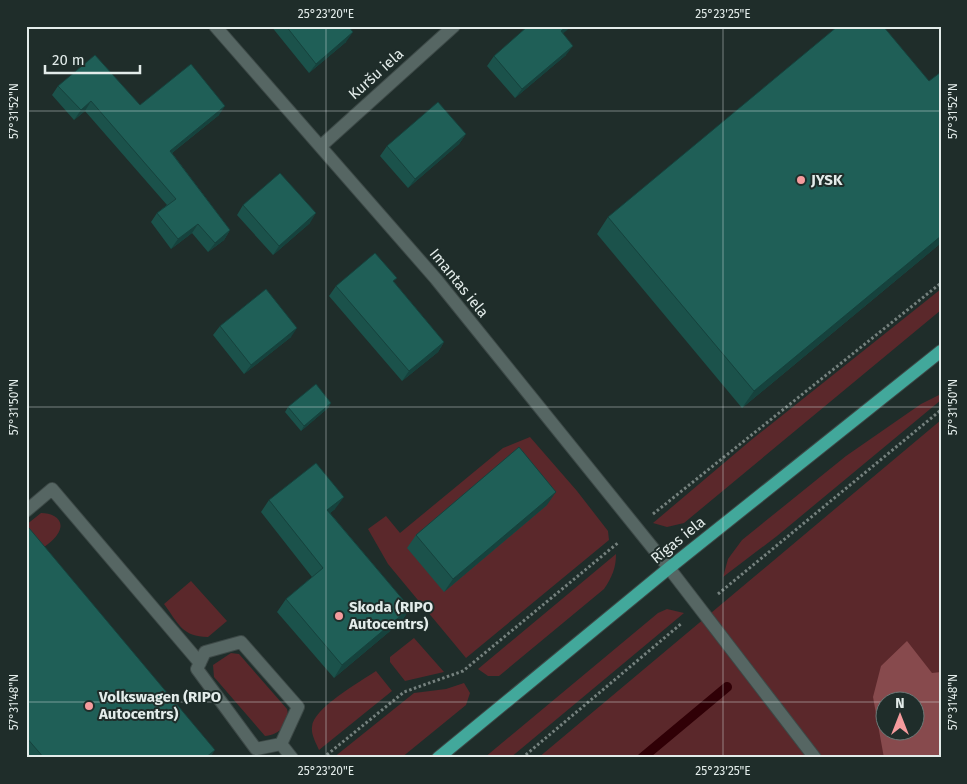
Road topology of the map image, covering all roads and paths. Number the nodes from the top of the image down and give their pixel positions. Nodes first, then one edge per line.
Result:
1 (215, 26) edge
2 (454, 26) edge
3 (321, 146) junction
4 (941, 282) edge
5 (941, 350) edge
6 (941, 410) edge
7 (26, 511) edge
8 (649, 517) dead end
9 (608, 550) dead end
10 (669, 568) junction
11 (729, 584) dead end
12 (688, 619) dead end
13 (200, 663) junction
14 (281, 744) junction
15 (292, 758) edge
16 (323, 758) edge
17 (438, 758) edge
18 (522, 758) edge
19 (815, 758) edge

1 - 3 street, Imantas iela
2 - 3 street, Kuršu iela
3 - 10 street, Imantas iela
4 - 8 path
5 - 10 main road, Rīgas iela
6 - 11 path
7 - 13 street
9 - 16 path
10 - 17 main road, Rīgas iela
10 - 19 street, Imantas iela
12 - 18 path
13 - 14 street
13 - 14 street
14 - 15 street

